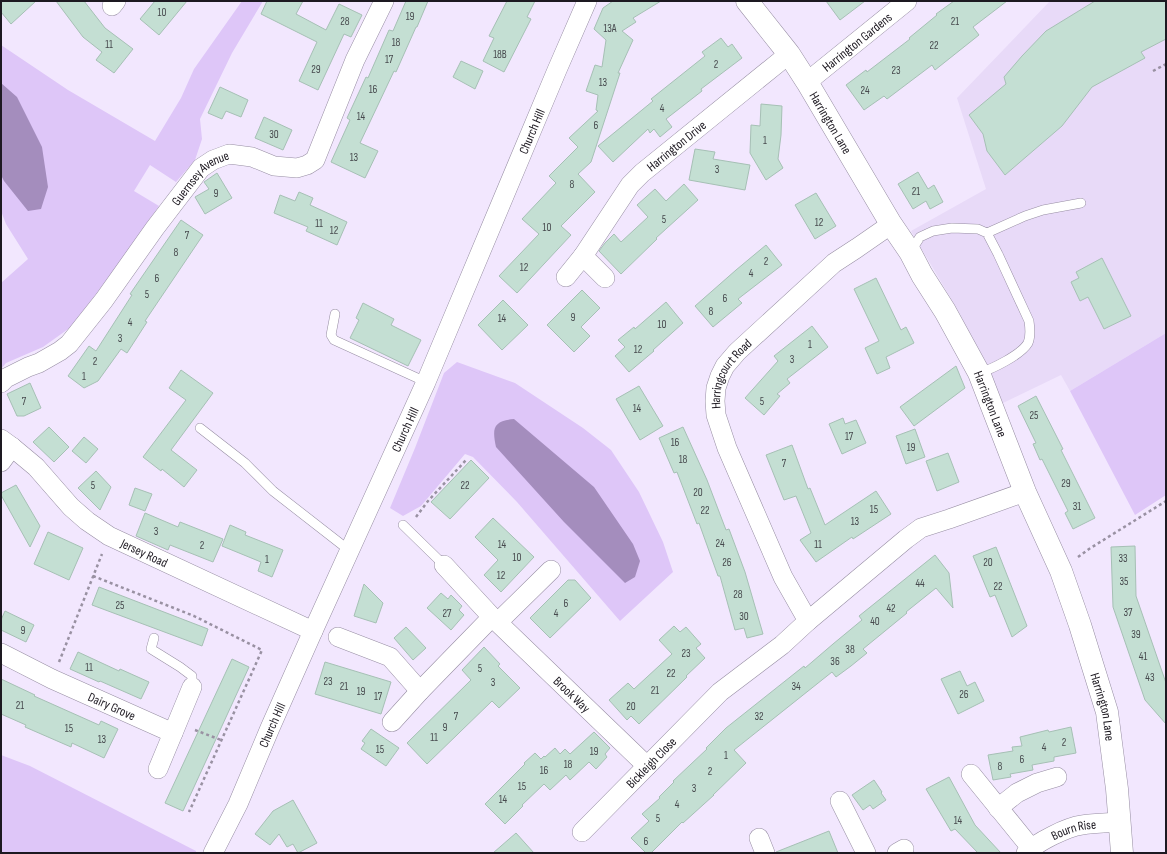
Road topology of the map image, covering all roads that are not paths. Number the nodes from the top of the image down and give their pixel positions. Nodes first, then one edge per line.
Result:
1 (587, 1) edge
2 (747, 1) edge
3 (907, 1) edge
4 (376, 4) edge
5 (789, 54) junction
6 (807, 82) junction
7 (1081, 204) dead end
8 (891, 224) junction
9 (987, 233) junction
10 (910, 252) junction
11 (583, 256) junction
12 (566, 276) dead end
13 (605, 278) dead end
14 (335, 314) dead end
15 (978, 373) junction
16 (426, 382) junction
17 (1, 383) edge
18 (200, 428) dead end
19 (7, 443) edge
20 (1, 462) edge
21 (1025, 492) junction
22 (405, 527) road end
23 (350, 551) junction
24 (444, 565) joint
25 (551, 570) dead end
26 (495, 620) junction
27 (808, 621) junction
28 (313, 630) junction
29 (338, 636) dead end
30 (154, 638) dead end
31 (1, 653) edge
32 (192, 687) joint
33 (420, 690) junction
34 (392, 722) dead end
35 (173, 733) junction
36 (647, 766) junction
37 (158, 769) dead end
38 (971, 774) dead end
39 (1057, 776) dead end
40 (840, 801) dead end
41 (998, 808) junction
42 (1120, 822) junction
43 (582, 832) dead end
44 (1029, 851) edge
45 (213, 853) edge
46 (866, 853) edge
47 (1122, 853) edge

1 - 16 street, Church Hill
2 - 5 street, Harrington Lane
3 - 6 street, Harrington Gardens
4 - 17 street, Guernsey Avenue
5 - 6 street, Harrington Lane
5 - 11 street, Harrington Drive
6 - 8 street, Harrington Lane
7 - 9 lane
8 - 10 street, Harrington Lane
8 - 27 street, Harringcourt Road
9 - 10 lane
9 - 15 lane
10 - 15 street, Harrington Lane
11 - 12 street, Harrington Drive
11 - 13 street
14 - 16 lane
15 - 21 street, Harrington Lane
16 - 23 street, Church Hill
18 - 23 lane
19 - 20 street
19 - 28 street, Jersey Road
21 - 27 street
21 - 42 street, Harrington Lane
22 - 24 lane, Brook Way
23 - 28 street, Church Hill
24 - 26 street, Brook Way
25 - 26 street
26 - 33 street
26 - 36 street, Brook Way
27 - 36 street, Bickleigh Close
28 - 45 street, Church Hill
29 - 33 street
30 - 32 lane
31 - 35 street, Dairy Grove
32 - 35 street
33 - 34 street
35 - 37 street
36 - 43 street, Bickleigh Close
38 - 41 street, Bourn Rise
39 - 41 street
40 - 46 street
41 - 44 street, Bourn Rise
42 - 44 street, Bourn Rise
42 - 47 street, Harrington Lane

